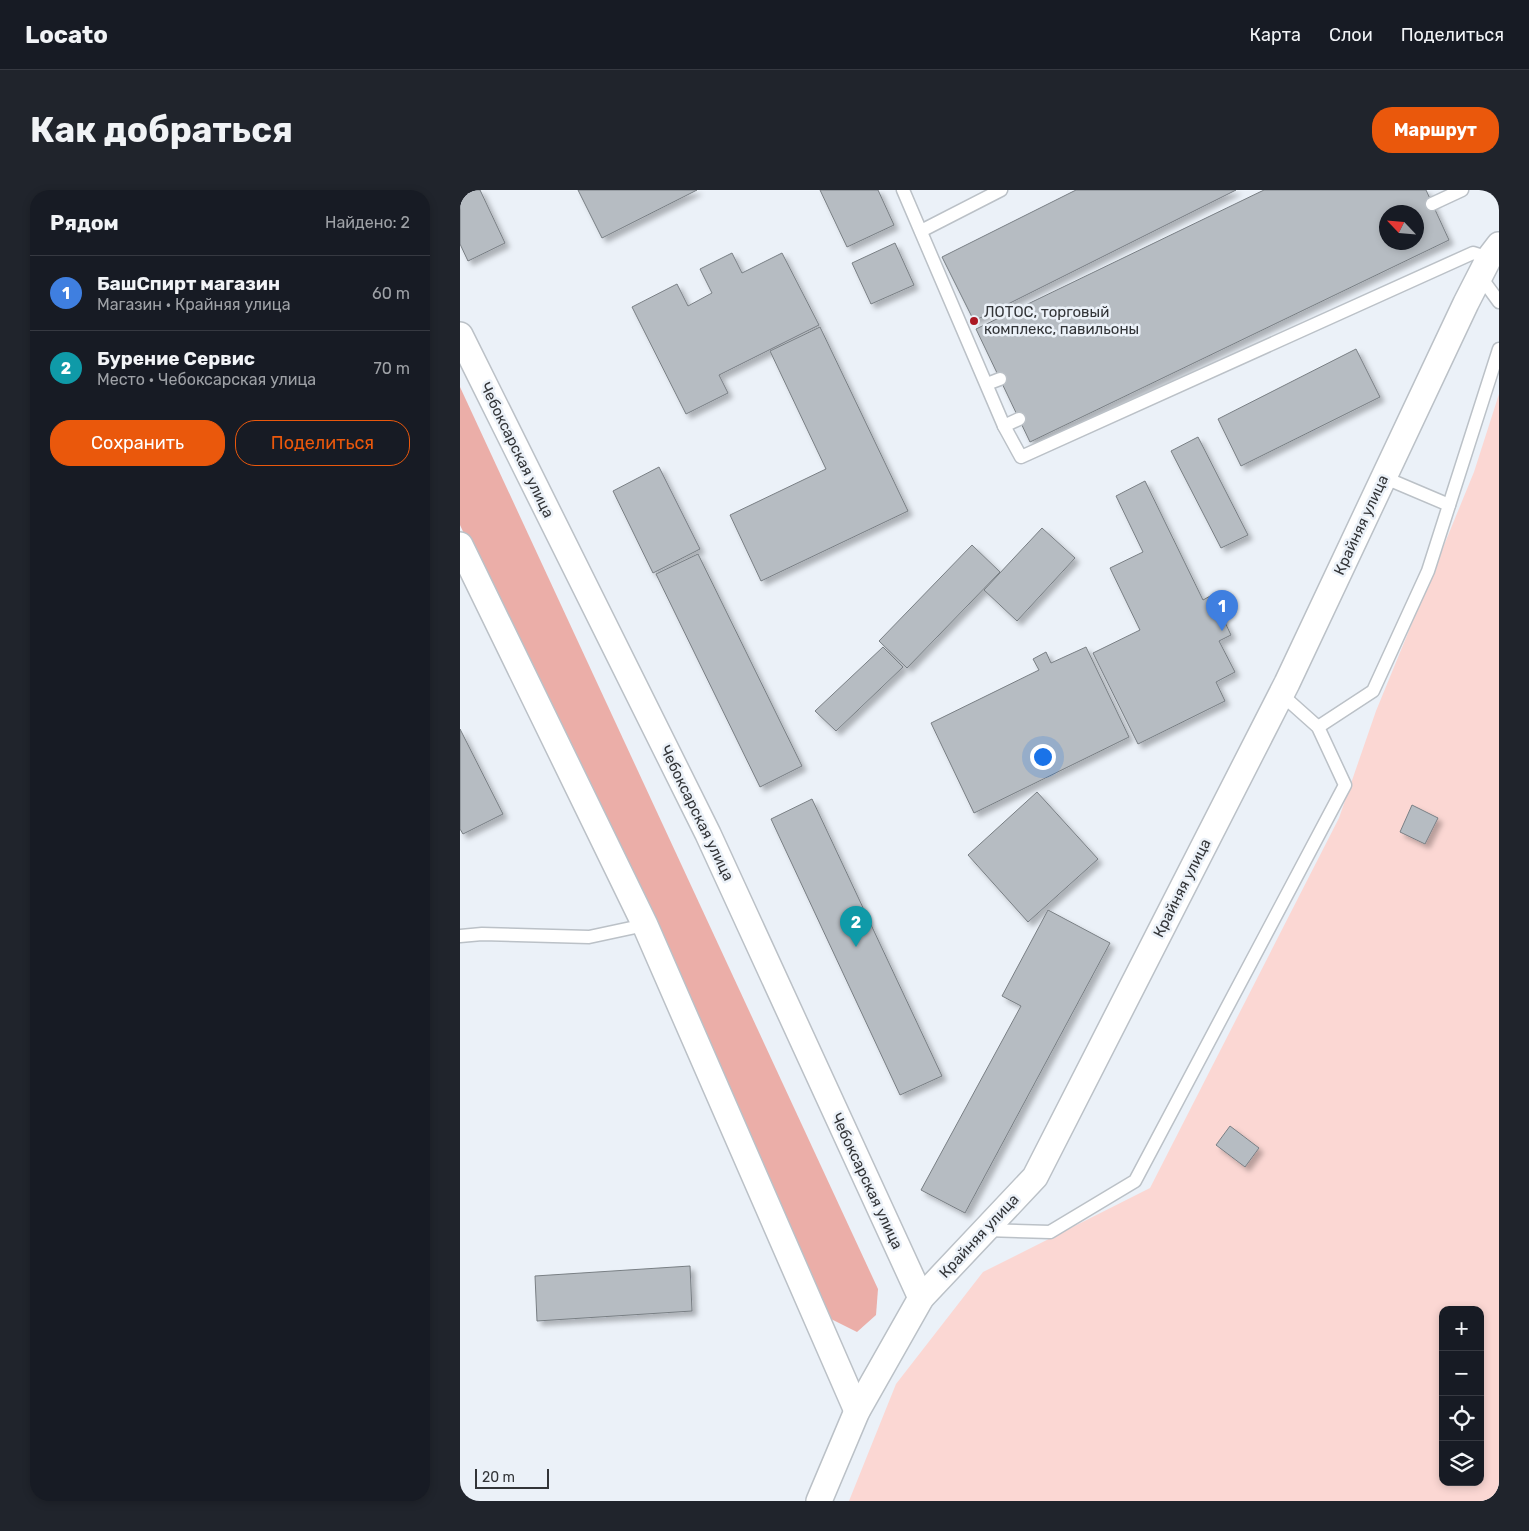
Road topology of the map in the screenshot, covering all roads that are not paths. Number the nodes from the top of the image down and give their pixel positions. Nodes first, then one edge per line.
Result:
1 (904, 190) edge
2 (1001, 190) edge
3 (1462, 190) edge
4 (1432, 204) dead end
5 (921, 231) junction
6 (1489, 260) edge
7 (1499, 302) edge
8 (460, 335) edge
9 (1499, 349) edge
10 (1000, 379) dead end
11 (987, 384) junction
12 (1019, 419) dead end
13 (1004, 426) junction
14 (1384, 477) junction
15 (1449, 505) junction
16 (460, 546) edge
17 (1281, 694) junction
18 (1318, 727) junction
19 (645, 925) junction
20 (460, 936) edge
21 (984, 1230) junction
22 (920, 1298) junction
23 (857, 1411) junction
24 (819, 1501) edge

1 - 5 lane
2 - 5 lane
3 - 4 lane
5 - 11 lane
6 - 7 lane
6 - 13 lane
6 - 14 street, Крайняя улица
8 - 22 street, Чебоксарская улица
9 - 15 lane
10 - 11 lane
11 - 13 lane
12 - 13 lane
14 - 15 lane
14 - 17 street, Крайняя улица
15 - 18 lane
16 - 19 street
17 - 18 lane
17 - 21 street, Крайняя улица
18 - 21 lane
19 - 20 lane
19 - 23 street
21 - 22 street, Крайняя улица
22 - 23 street, Крайняя улица
23 - 24 street, Крайняя улица

